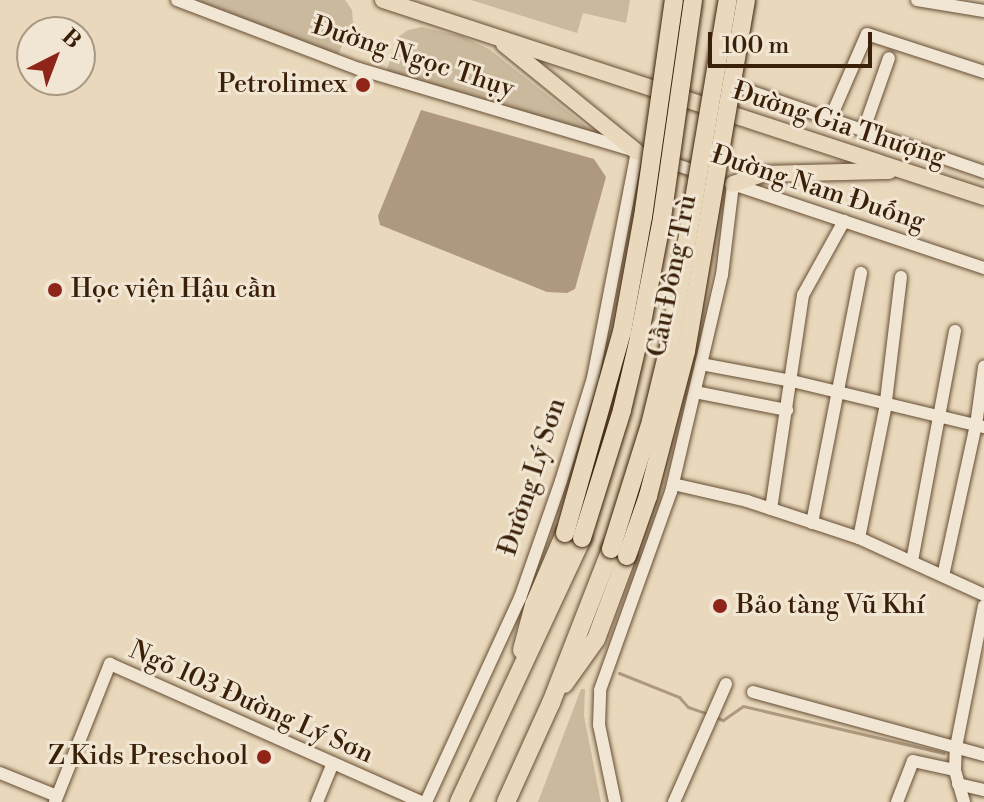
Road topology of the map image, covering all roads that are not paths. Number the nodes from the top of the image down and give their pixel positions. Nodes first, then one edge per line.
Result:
1 (177, 0) edge
2 (383, 0) edge
3 (674, 0) edge
4 (693, 0) edge
5 (728, 0) edge
6 (746, 0) edge
7 (917, 0) edge
8 (984, 11) edge
9 (497, 38) junction
10 (889, 58) dead end
11 (984, 72) edge
12 (749, 91) dead end
13 (831, 117) junction
14 (864, 129) junction
15 (637, 152) junction
16 (903, 171) junction
17 (984, 172) edge
18 (733, 184) junction
19 (984, 197) edge
20 (844, 221) junction
21 (984, 268) edge
22 (861, 273) dead end
23 (901, 277) dead end
24 (955, 331) dead end
25 (701, 364) junction
26 (984, 367) edge
27 (792, 381) junction
28 (695, 392) junction
29 (838, 393) junction
30 (885, 403) junction
31 (787, 410) junction
32 (939, 417) junction
33 (980, 426) edge
34 (673, 484) junction
35 (771, 509) junction
36 (812, 523) junction
37 (574, 536) junction
38 (859, 538) junction
39 (619, 553) junction
40 (912, 561) junction
41 (943, 576) junction
42 (984, 595) edge
43 (983, 612) edge
44 (726, 684) dead end
45 (753, 692) dead end
46 (956, 747) junction
47 (984, 755) edge
48 (333, 763) junction
49 (955, 770) junction
50 (0, 773) edge
51 (958, 784) junction
52 (984, 790) edge
53 (392, 796) edge
54 (56, 799) edge
55 (510, 799) edge
56 (317, 802) edge
57 (424, 802) edge
58 (459, 802) edge
59 (614, 802) edge
60 (674, 802) edge
61 (897, 802) edge
62 (964, 802) edge

1 - 15 street, Đường Ngọc Thụy
2 - 9 main road, Đường Ngọc Thụy
3 - 37 highway, Cầu Đông Trù, bridge
4 - 37 highway, Cầu Đông Trù, bridge
5 - 39 highway, Cầu Đông Trù, bridge
6 - 39 highway, Cầu Đông Trù, bridge
7 - 8 street
9 - 15 main road
9 - 16 main road, Đường Gia Thượng
10 - 14 street
11 - 13 street
12 - 13 street, Đường Gia Thượng
13 - 14 street, Đường Gia Thượng
14 - 17 street, Đường Gia Thượng
15 - 18 street, Đường Nam Đuống
15 - 57 street, Đường Lý Sơn
16 - 18 main road
16 - 19 main road, Đường Gia Thượng
18 - 20 street, Đường Nam Đuống
18 - 25 street
20 - 21 street, Đường Nam Đuống
20 - 27 street
22 - 29 street
23 - 30 street
24 - 32 street
25 - 27 street
25 - 28 street
26 - 33 street
27 - 29 street
27 - 31 street
28 - 31 street
28 - 34 street
29 - 30 street
29 - 36 street
30 - 32 street
30 - 38 street
31 - 35 street
32 - 33 street
32 - 40 street
33 - 41 street
34 - 35 street
34 - 59 street
35 - 36 street
36 - 38 street
37 - 58 highway
38 - 40 street
39 - 55 highway
40 - 41 street
41 - 42 street
43 - 46 street
44 - 60 street
45 - 46 street
46 - 47 street
46 - 49 street
48 - 53 street, Ngõ 103 Đường Lý Sơn
48 - 54 street, Ngõ 103 Đường Lý Sơn
48 - 56 street
49 - 51 street
49 - 61 street
50 - 54 street
51 - 52 street
51 - 62 street
53 - 57 street, Ngõ 103 Đường Lý Sơn

